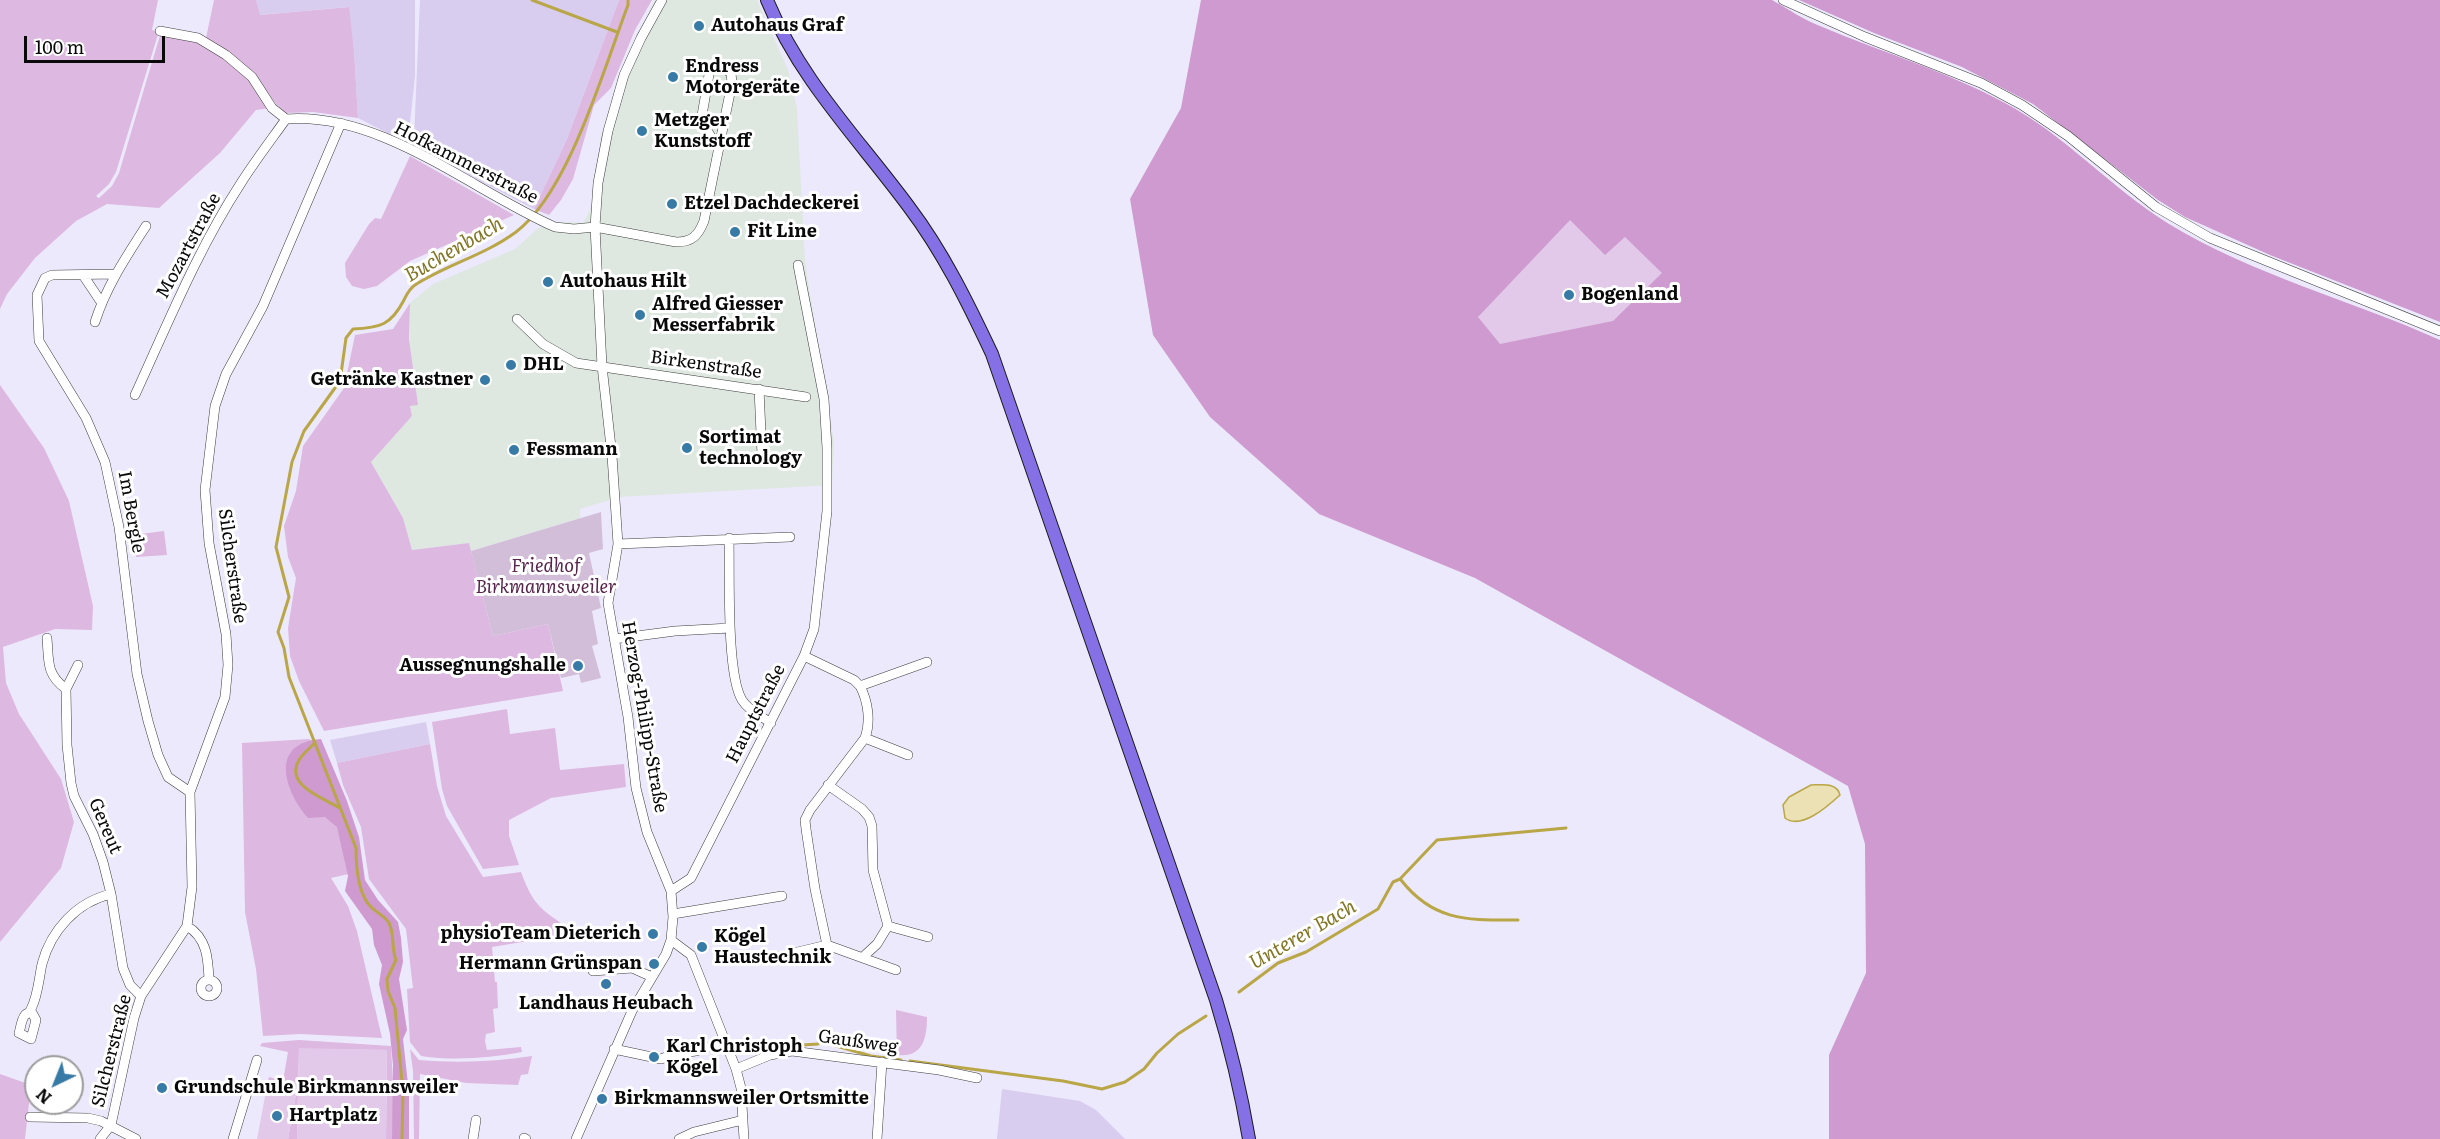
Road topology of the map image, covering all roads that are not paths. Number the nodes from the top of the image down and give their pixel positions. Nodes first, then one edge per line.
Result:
1 (662, 0) edge
2 (766, 0) edge
3 (1783, 0) edge
4 (160, 31) dead end
5 (286, 119) junction
6 (341, 123) junction
7 (718, 148) junction
8 (146, 226) dead end
9 (595, 227) junction
10 (798, 265) dead end
11 (115, 274) junction
12 (83, 275) junction
13 (101, 302) junction
14 (517, 320) dead end
15 (95, 322) dead end
16 (2440, 331) edge
17 (602, 366) junction
18 (759, 389) junction
19 (135, 395) dead end
20 (806, 397) dead end
21 (762, 455) dead end
22 (790, 537) dead end
23 (729, 538) junction
24 (618, 544) junction
25 (730, 628) junction
26 (47, 638) dead end
27 (614, 639) junction
28 (804, 656) junction
29 (927, 662) dead end
30 (78, 664) dead end
31 (860, 686) junction
32 (66, 689) junction
33 (771, 723) junction
34 (865, 738) junction
35 (908, 755) dead end
36 (828, 785) junction
37 (190, 792) junction
38 (671, 891) junction
39 (111, 894) junction
40 (782, 896) dead end
41 (673, 915) junction
42 (187, 926) junction
43 (888, 926) junction
44 (928, 937) dead end
45 (671, 940) junction
46 (827, 945) junction
47 (863, 957) junction
48 (764, 960) dead end
49 (896, 970) dead end
50 (592, 971) dead end
51 (652, 977) junction
52 (209, 979) dead end
53 (141, 996) junction
54 (31, 1011) dead end
55 (725, 1042) junction
56 (614, 1049) junction
57 (257, 1060) dead end
58 (882, 1062) junction
59 (736, 1069) junction
60 (977, 1078) dead end
61 (30, 1117) dead end
62 (476, 1120) dead end
63 (743, 1120) junction
64 (111, 1125) junction
65 (100, 1139) edge
66 (136, 1139) edge
67 (234, 1139) edge
68 (472, 1139) edge
69 (576, 1139) edge
70 (679, 1139) edge
71 (744, 1139) edge
72 (877, 1139) edge
73 (1249, 1139) edge

1 - 9 street, Herzog-Philipp-Straße
2 - 73 main road
3 - 16 street
4 - 5 street
5 - 6 street, Hofkammerstraße
5 - 19 street, Mozartstraße
6 - 9 street, Hofkammerstraße
6 - 37 street, Silcherstraße
7 - 7 street, Hofkammerstraße
7 - 9 street, Hofkammerstraße
8 - 11 street
9 - 17 street, Herzog-Philipp-Straße
10 - 28 street, Hauptstraße
11 - 12 street, Im Bergle
11 - 13 street
12 - 13 street
12 - 37 street, Im Bergle
13 - 15 street
14 - 17 street
17 - 18 street, Birkenstraße
17 - 24 street, Herzog-Philipp-Straße
18 - 20 street, Birkenstraße
18 - 21 street
22 - 23 street
23 - 24 street
23 - 25 street
24 - 27 street, Herzog-Philipp-Straße
25 - 27 street
25 - 33 street
26 - 32 street
27 - 38 street, Herzog-Philipp-Straße
28 - 31 street
28 - 33 street, Hauptstraße
29 - 31 street
30 - 32 street, Gereut
31 - 34 street
32 - 39 street, Gereut
33 - 38 street, Hauptstraße
34 - 35 street
34 - 36 street
36 - 43 street
36 - 46 street
37 - 42 street, Silcherstraße
38 - 41 street
39 - 53 street, Gereut
39 - 54 street
40 - 41 street
41 - 45 street
42 - 52 street
42 - 53 street, Silcherstraße
43 - 44 street
43 - 47 street
45 - 51 street
45 - 55 street
46 - 47 street
46 - 48 street
47 - 49 street
50 - 51 street
51 - 56 street
53 - 64 street, Silcherstraße
55 - 56 street
55 - 59 street
56 - 69 street
57 - 67 street
58 - 59 street, Gaußweg
58 - 60 street, Gaußweg
58 - 72 street
59 - 63 street
61 - 64 street
62 - 68 street
63 - 70 street
63 - 71 street
64 - 65 street
64 - 66 street

